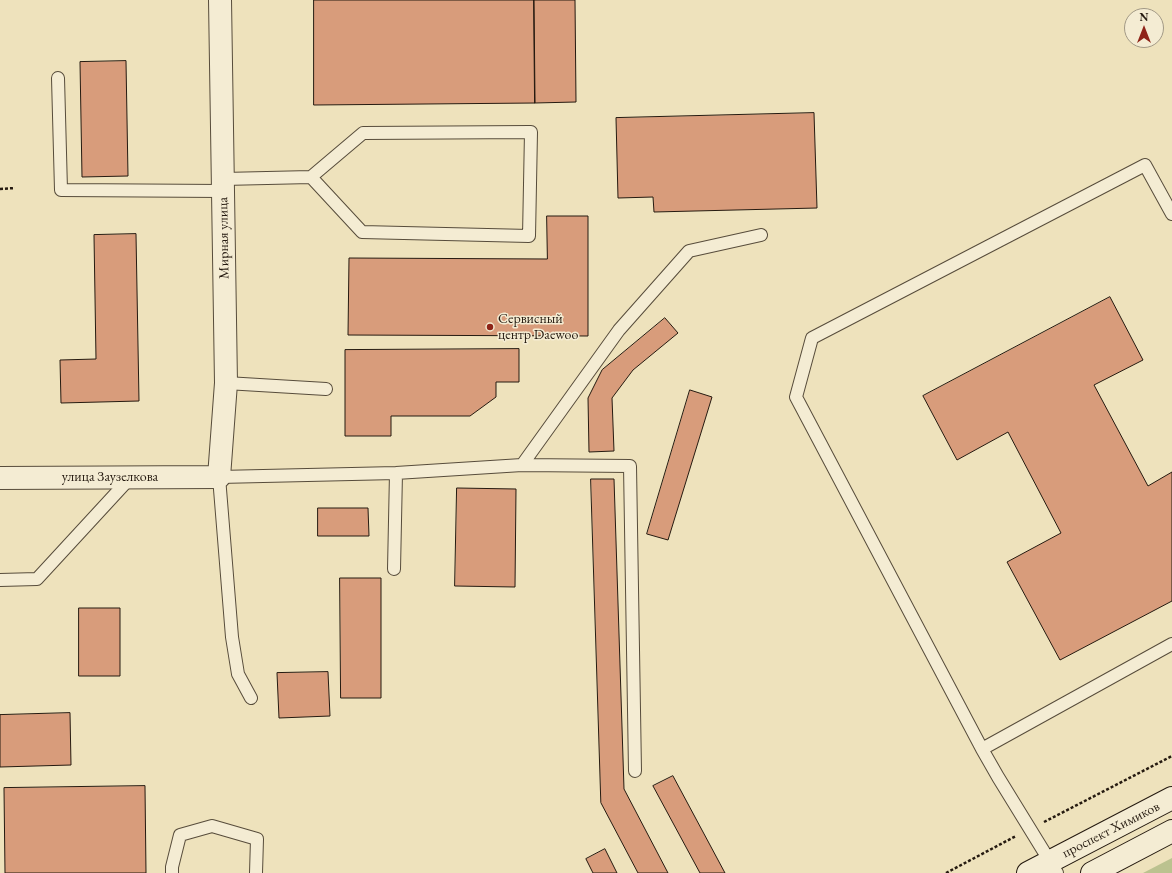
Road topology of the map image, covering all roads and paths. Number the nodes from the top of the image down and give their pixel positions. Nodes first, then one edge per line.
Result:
1 (220, 0) edge
2 (58, 78) dead end
3 (311, 177) junction
4 (223, 185) junction
5 (15, 188) dead end
6 (0, 189) edge
7 (1172, 214) edge
8 (761, 235) dead end
9 (226, 383) junction
10 (326, 389) dead end
11 (522, 465) junction
12 (396, 473) junction
13 (219, 476) junction
14 (131, 477) junction
15 (0, 478) edge
16 (394, 570) dead end
17 (0, 580) edge
18 (1172, 644) edge
19 (251, 698) dead end
20 (982, 749) junction
21 (1172, 756) edge
22 (635, 771) dead end
23 (1172, 798) edge
24 (1030, 829) junction
25 (1172, 831) edge
26 (1053, 867) edge
27 (172, 873) edge
28 (256, 873) edge
29 (946, 873) edge
30 (1028, 873) edge
31 (1092, 873) edge

1 - 4 street, Мирная улица
2 - 4 lane
3 - 3 lane
3 - 4 lane
4 - 9 street, Мирная улица
5 - 6 path
7 - 20 lane
8 - 11 lane
9 - 10 lane
9 - 13 street, Мирная улица
11 - 12 lane
11 - 22 lane
12 - 13 lane
12 - 16 lane
13 - 14 street, улица Заузелкова
13 - 19 lane
14 - 15 street, улица Заузелкова
14 - 17 lane
18 - 20 lane
20 - 24 lane
21 - 24 path
23 - 26 street, проспект Химиков
24 - 26 lane
24 - 29 path
25 - 31 street, проспект Химиков
26 - 30 street, проспект Химиков
27 - 28 lane

